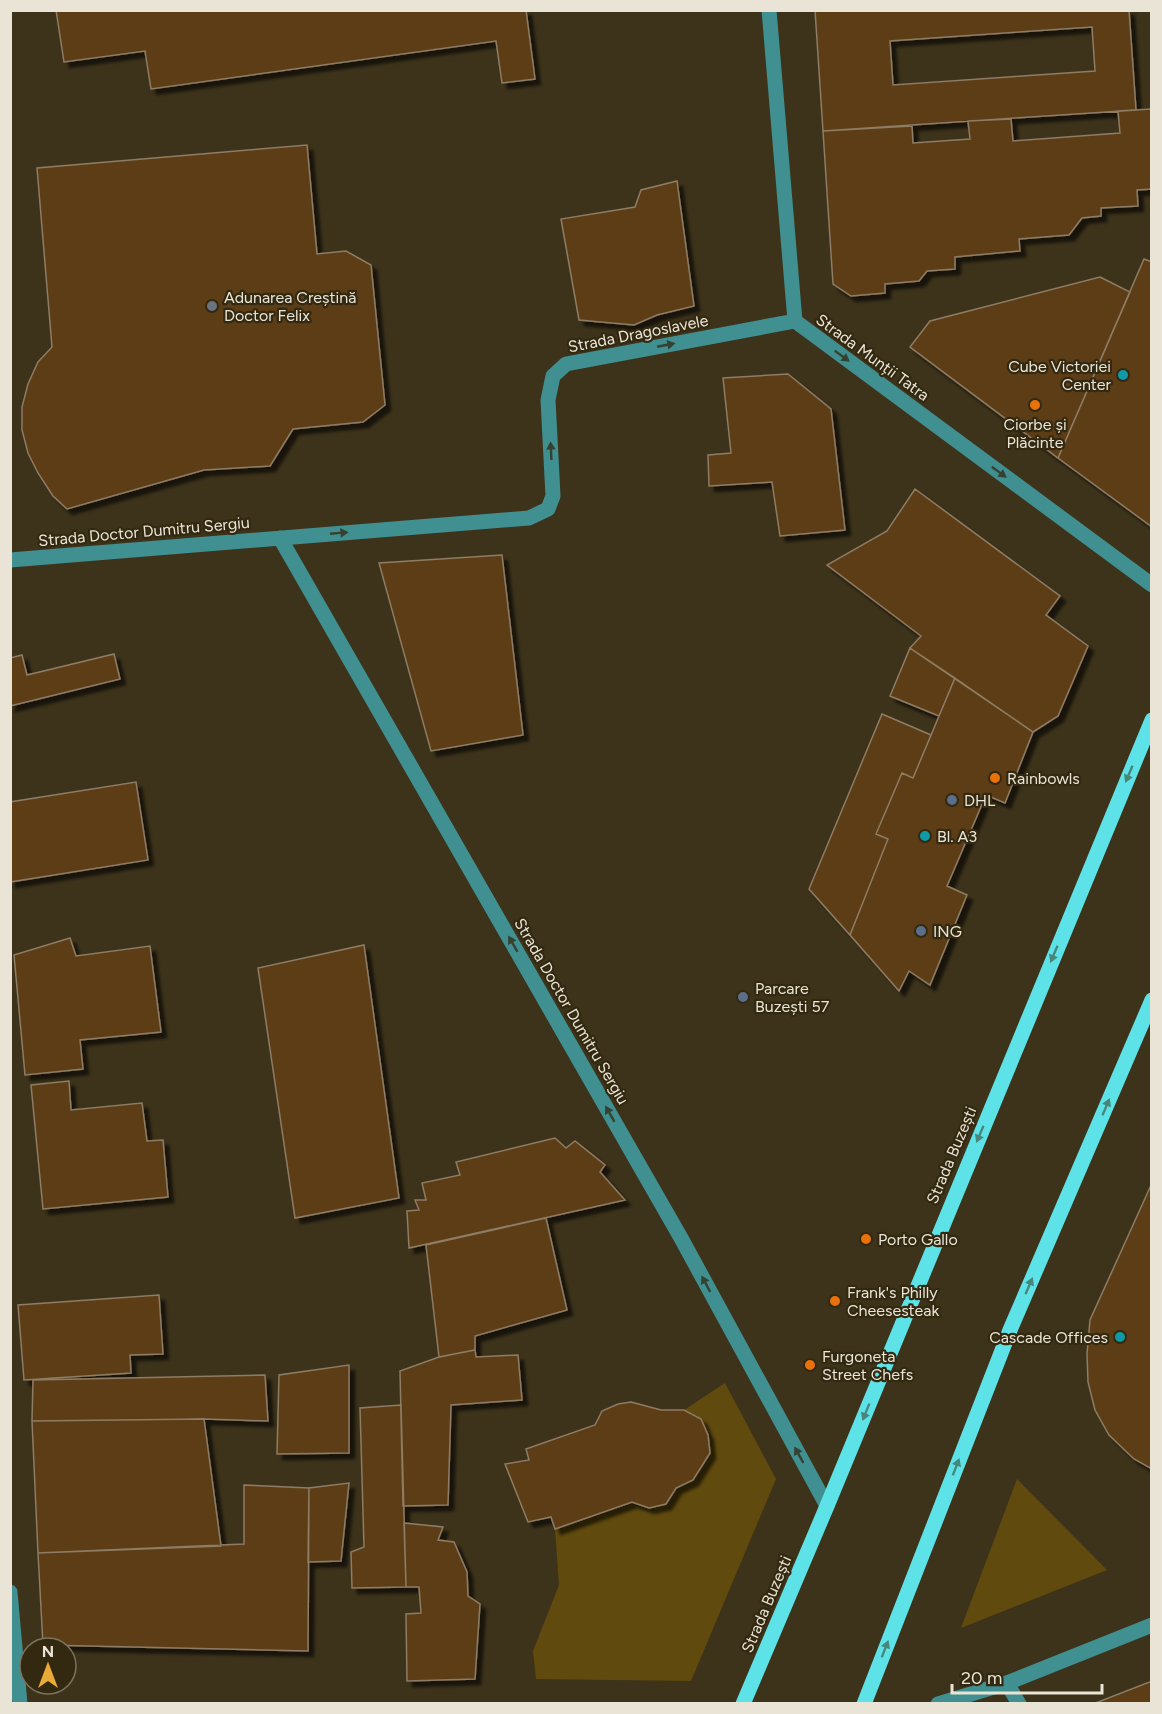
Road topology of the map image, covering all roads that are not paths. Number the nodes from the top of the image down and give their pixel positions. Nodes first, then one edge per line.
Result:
1 (769, 10) edge
2 (795, 321) junction
3 (548, 509) joint
4 (280, 538) junction
5 (10, 560) edge
6 (1152, 585) edge
7 (1152, 720) edge
8 (1152, 1000) edge
9 (827, 1506) junction
10 (10, 1592) edge
11 (1152, 1625) edge
12 (1007, 1683) junction
13 (20, 1704) edge
14 (743, 1704) edge
15 (864, 1704) edge
16 (938, 1704) edge
17 (1019, 1704) edge

1 - 2 street, Strada Munții Tatra
3 -> 2 street, Strada Dragoslavele
2 -> 6 street, Strada Munții Tatra
4 -> 3 street, Strada Doctor Dumitru Sergiu
4 - 5 street, Strada Doctor Dumitru Sergiu
9 -> 4 street, Strada Doctor Dumitru Sergiu
7 -> 9 main road, Strada Buzești
15 -> 8 main road
9 - 14 main road, Strada Buzești
10 - 13 street
11 - 12 street
12 - 16 street
12 - 17 street

